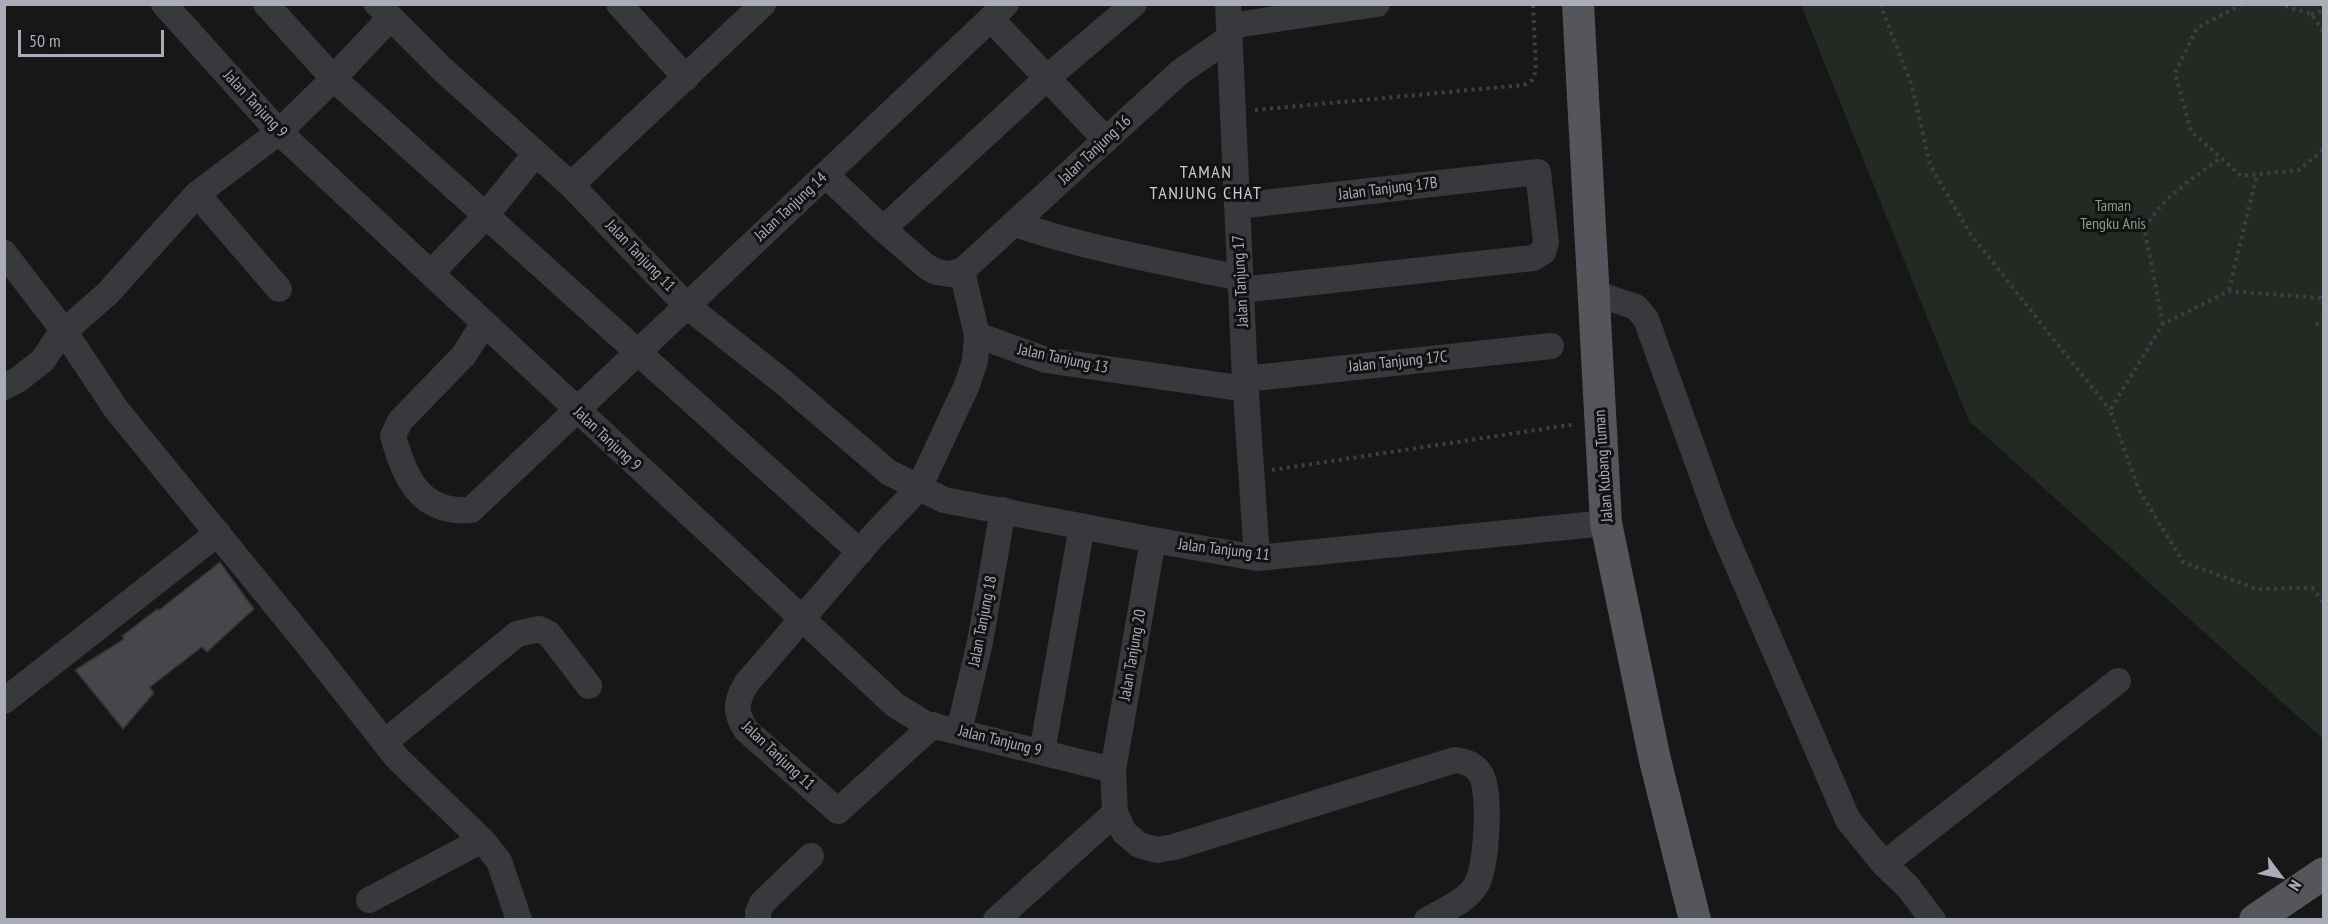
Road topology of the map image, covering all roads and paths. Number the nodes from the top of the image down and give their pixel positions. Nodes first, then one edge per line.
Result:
1 (164, 4) edge
2 (266, 4) edge
3 (619, 4) edge
4 (763, 4) edge
5 (1134, 4) edge
6 (1377, 4) edge
7 (1533, 4) edge
8 (1578, 4) edge
9 (1880, 4) edge
10 (2242, 4) edge
11 (2278, 4) edge
12 (383, 11) edge
13 (2324, 11) edge
14 (999, 12) edge
15 (2310, 14) junction
16 (1229, 21) edge
17 (2324, 33) edge
18 (333, 78) junction
19 (686, 78) junction
20 (1047, 78) junction
21 (1233, 112) junction
22 (279, 132) junction
23 (1106, 140) junction
24 (2324, 149) edge
25 (536, 153) junction
26 (2220, 158) junction
27 (2257, 174) junction
28 (826, 175) junction
29 (570, 184) junction
30 (197, 194) junction
31 (1237, 206) junction
32 (485, 216) junction
33 (1015, 224) junction
34 (883, 230) junction
35 (4, 254) edge
36 (962, 271) junction
37 (431, 273) junction
38 (1241, 284) junction
39 (279, 289) dead end
40 (2229, 291) junction
41 (1593, 293) junction
42 (2324, 305) edge
43 (687, 306) junction
44 (2324, 319) edge
45 (483, 322) junction
46 (2163, 324) junction
47 (2316, 325) dead end
48 (64, 331) junction
49 (977, 335) junction
50 (1551, 346) dead end
51 (637, 353) junction
52 (1246, 384) junction
53 (4, 387) edge
54 (577, 410) junction
55 (2110, 410) junction
56 (1601, 423) junction
57 (1251, 473) junction
58 (920, 488) junction
59 (1003, 510) junction
60 (1606, 523) junction
61 (1082, 526) junction
62 (218, 533) junction
63 (1153, 540) junction
64 (860, 552) junction
65 (1257, 558) junction
66 (2324, 603) edge
67 (802, 620) junction
68 (2118, 681) dead end
69 (589, 686) dead end
70 (4, 701) edge
71 (933, 725) junction
72 (959, 731) junction
73 (385, 742) junction
74 (1042, 752) junction
75 (1113, 770) junction
76 (1115, 813) junction
77 (482, 840) junction
78 (812, 856) dead end
79 (1884, 864) junction
80 (2324, 873) edge
81 (369, 900) dead end
82 (519, 920) edge
83 (758, 920) edge
84 (996, 920) edge
85 (1427, 920) edge
86 (1695, 920) edge
87 (1933, 920) edge
88 (2255, 920) edge

1 - 22 street, Jalan Tanjung 9
2 - 18 street
3 - 19 street
4 - 19 street
5 - 20 street
6 - 16 street
7 - 21 path
8 - 41 main road, Jalan Kubang Tuman
9 - 55 path
10 - 26 path
11 - 15 path
12 - 18 street
12 - 25 street, Jalan Tanjung 11
13 - 15 path
14 - 20 street
14 - 28 street, Jalan Tanjung 14
15 - 17 path
16 - 21 street, Jalan Tanjung 17
16 - 23 street, Jalan Tanjung 16
18 - 22 street
18 - 32 street
19 - 29 street
20 - 23 street
20 - 34 street
21 - 31 street, Jalan Tanjung 17
22 - 30 street
22 - 37 street, Jalan Tanjung 9
23 - 33 street, Jalan Tanjung 16
24 - 27 path
25 - 29 street, Jalan Tanjung 11
25 - 32 street
26 - 27 path
26 - 46 path
27 - 40 path
28 - 34 street
28 - 43 street, Jalan Tanjung 14
29 - 43 street, Jalan Tanjung 11
30 - 39 street
30 - 48 street
31 - 38 street, Jalan Tanjung 17
31 - 38 street, Jalan Tanjung 17B
32 - 37 street
32 - 51 street
33 - 36 street, Jalan Tanjung 16
33 - 38 street
34 - 36 street
35 - 48 street
36 - 49 street
37 - 45 street, Jalan Tanjung 9
38 - 52 street, Jalan Tanjung 17
40 - 42 path
40 - 46 path
41 - 56 main road, Jalan Kubang Tuman
41 - 79 street
43 - 51 street, Jalan Tanjung 14
43 - 58 street, Jalan Tanjung 11
44 - 47 path
45 - 54 street, Jalan Tanjung 9
45 - 54 street, Jalan Tanjung 14
46 - 55 path
48 - 53 street
48 - 62 street
49 - 52 street, Jalan Tanjung 13
49 - 58 street
50 - 52 street, Jalan Tanjung 17C
51 - 54 street, Jalan Tanjung 14
51 - 64 street
52 - 57 street, Jalan Tanjung 17
54 - 67 street, Jalan Tanjung 9
55 - 66 path
56 - 57 path
56 - 60 main road, Jalan Kubang Tuman
57 - 65 street, Jalan Tanjung 17
58 - 59 street, Jalan Tanjung 11
58 - 64 street, Jalan Tanjung 11
59 - 61 street, Jalan Tanjung 11
59 - 72 street, Jalan Tanjung 18
60 - 65 street, Jalan Tanjung 11
60 - 86 main road, Jalan Kubang Tuman
61 - 63 street, Jalan Tanjung 11
61 - 74 street
62 - 70 street
62 - 73 street
63 - 65 street, Jalan Tanjung 11
63 - 75 street, Jalan Tanjung 20
64 - 67 street, Jalan Tanjung 11
67 - 71 street, Jalan Tanjung 9
67 - 71 street, Jalan Tanjung 11
68 - 79 street
69 - 73 street
71 - 72 street, Jalan Tanjung 9
72 - 74 street, Jalan Tanjung 9
73 - 77 street
74 - 75 street, Jalan Tanjung 9
75 - 76 street, Jalan Tanjung 20
76 - 84 street
76 - 85 street
77 - 81 street
77 - 82 street
78 - 83 street
79 - 87 street
80 - 88 main road

